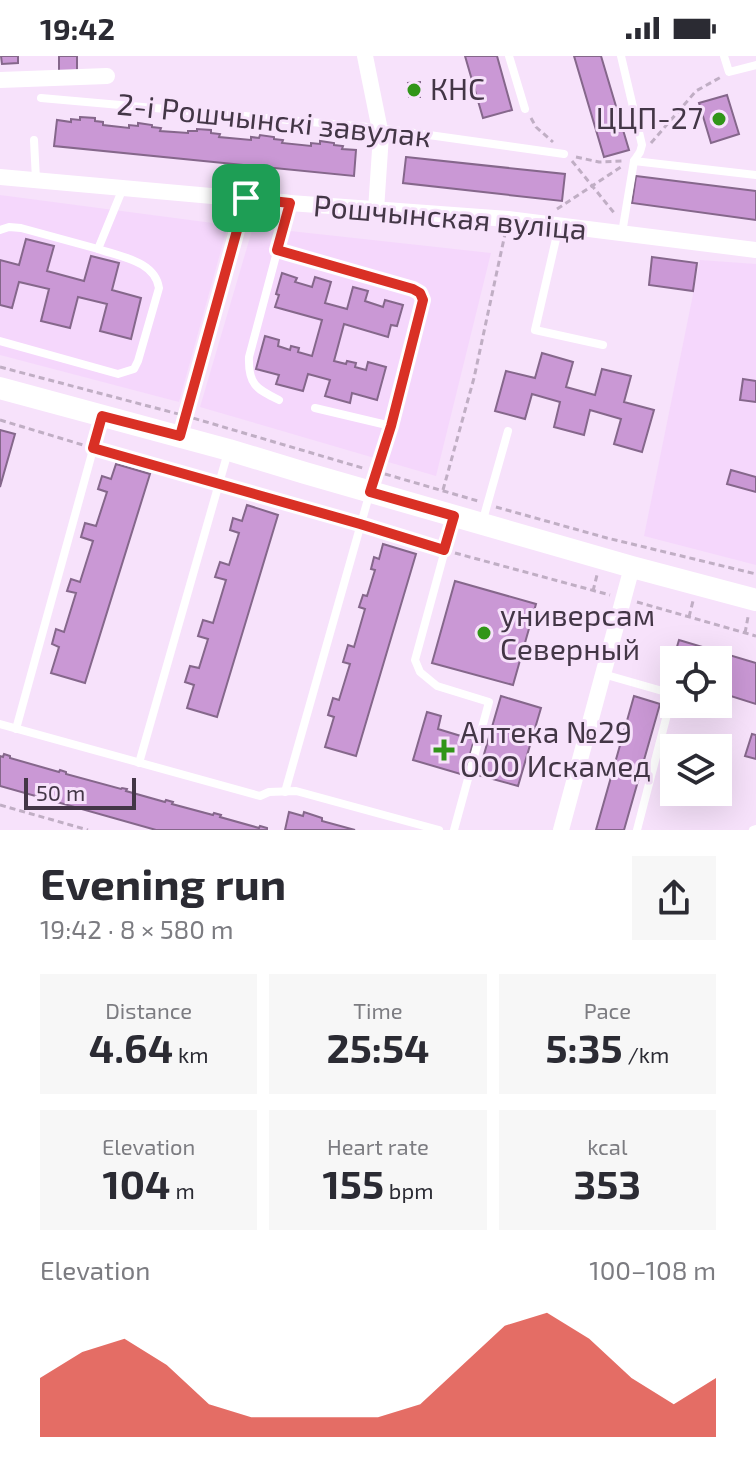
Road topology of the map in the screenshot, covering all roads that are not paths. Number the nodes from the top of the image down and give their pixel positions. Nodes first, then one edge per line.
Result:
1 (365, 56) edge
2 (509, 56) edge
3 (621, 56) edge
4 (724, 56) edge
5 (756, 65) edge
6 (107, 76) dead end
7 (0, 80) edge
8 (41, 98) dead end
9 (525, 109) road end
10 (379, 128) junction
11 (34, 140) dead end
12 (564, 154) road end
13 (634, 161) junction
14 (756, 175) edge
15 (0, 177) edge
16 (36, 180) junction
17 (123, 188) junction
18 (290, 203) junction
19 (376, 210) junction
20 (559, 226) junction
21 (622, 228) junction
22 (0, 230) edge
23 (98, 249) junction
24 (277, 250) junction
25 (756, 250) edge
26 (0, 341) edge
27 (603, 345) dead end
28 (0, 388) edge
29 (279, 400) dead end
30 (315, 408) dead end
31 (102, 416) junction
32 (391, 426) junction
33 (508, 431) dead end
34 (229, 450) junction
35 (370, 492) junction
36 (454, 516) junction
37 (482, 524) junction
38 (632, 567) junction
39 (752, 606) edge
40 (603, 674) junction
41 (660, 690) edge
42 (666, 718) edge
43 (0, 724) edge
44 (16, 729) junction
45 (139, 763) junction
46 (285, 792) junction
47 (439, 830) edge
48 (454, 830) edge
49 (561, 830) edge
50 (637, 830) edge

1 - 10 street
2 - 9 lane
3 - 13 lane
4 - 5 lane
6 - 7 street, 2-і Рошчынскі завулак
8 - 10 lane, 2-і Рошчынскі завулак
10 - 12 lane, 2-і Рошчынскі завулак
10 - 19 street
11 - 16 lane
13 - 14 lane
13 - 21 lane
15 - 16 street, Рошчынская вуліца
16 - 17 street, Рошчынская вуліца
17 - 18 street, Рошчынская вуліца
17 - 23 lane
18 - 19 street, Рошчынская вуліца
18 - 24 lane
19 - 20 street, Рошчынская вуліца
20 - 21 street, Рошчынская вуліца
20 - 27 lane
21 - 25 street, Рошчынская вуліца
22 - 23 lane
23 - 26 lane
24 - 29 lane
24 - 32 lane
28 - 31 street
30 - 32 lane
31 - 34 street
31 - 44 lane
32 - 35 lane
33 - 37 lane
34 - 35 street
34 - 45 lane
35 - 36 street
35 - 46 lane
36 - 37 street
36 - 48 lane
37 - 38 street
38 - 39 street
38 - 40 street
40 - 41 lane
40 - 49 street
42 - 50 lane
43 - 44 lane
44 - 45 lane
45 - 46 lane
46 - 47 lane

